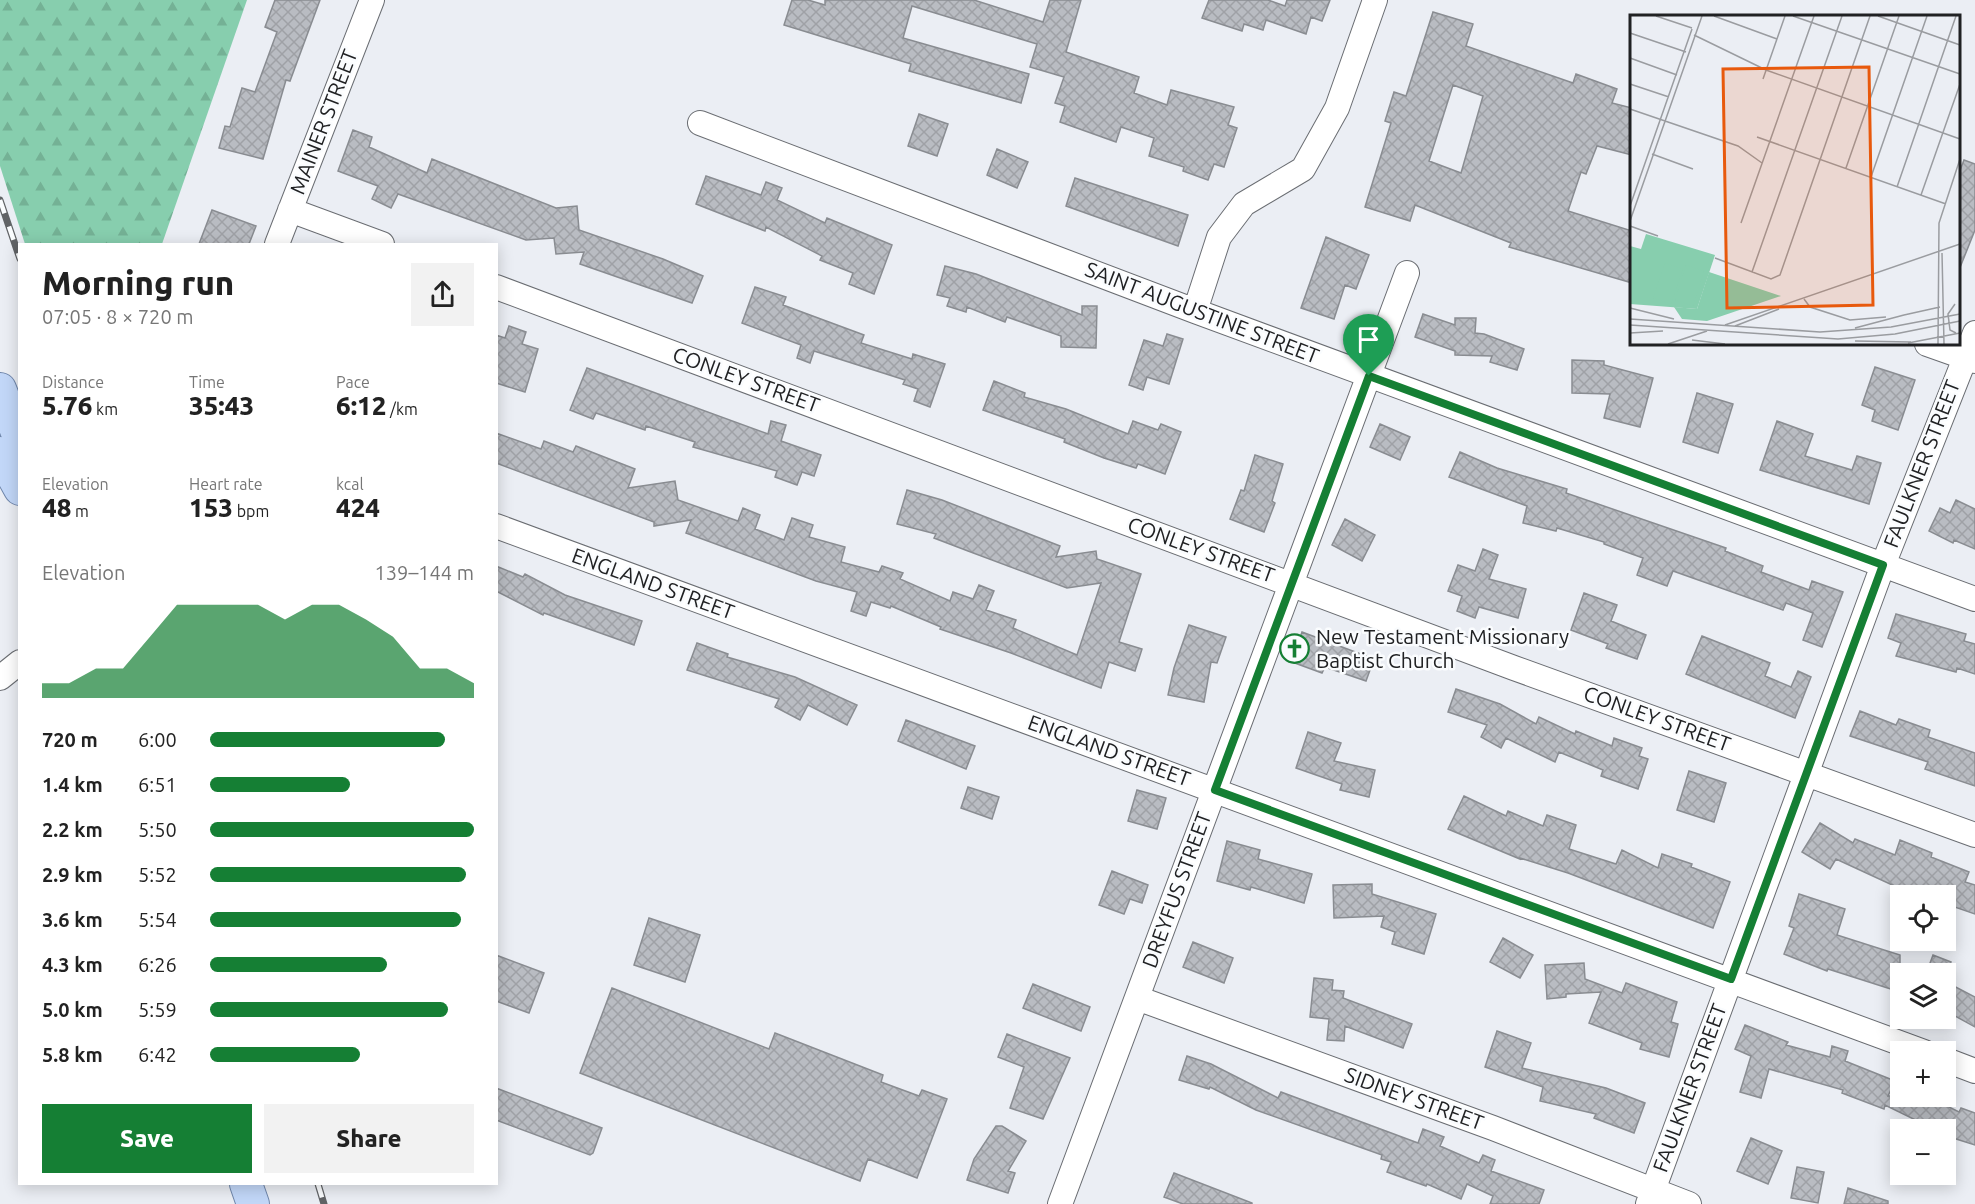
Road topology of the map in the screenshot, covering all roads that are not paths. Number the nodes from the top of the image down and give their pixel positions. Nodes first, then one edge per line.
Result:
1 (372, 0) edge
2 (1375, 0) edge
3 (700, 123) dead end
4 (290, 210) junction
5 (277, 243) edge
6 (379, 243) edge
7 (1407, 273) dead end
8 (498, 288) edge
9 (1195, 311) junction
10 (1975, 333) edge
11 (1930, 345) edge
12 (1970, 359) edge
13 (1369, 376) junction
14 (0, 389) edge
15 (18, 435) edge
16 (0, 453) edge
17 (18, 485) edge
18 (498, 527) edge
19 (1883, 565) junction
20 (1292, 584) junction
21 (1975, 600) edge
22 (18, 664) edge
23 (0, 678) edge
24 (1806, 772) junction
25 (1215, 790) junction
26 (1975, 835) edge
27 (1731, 979) junction
28 (1137, 998) junction
29 (1895, 1041) edge
30 (1956, 1064) edge
31 (1975, 1071) edge
32 (246, 1185) edge
33 (1650, 1197) edge
34 (253, 1204) edge
35 (1060, 1204) edge
36 (1689, 1204) edge

1 - 4 street, MAINER STREET
2 - 9 street
3 - 9 street, SAINT AUGUSTINE STREET
4 - 5 street, MAINER STREET
4 - 6 street
7 - 13 street, DREYFUS STREET
8 - 20 street, CONLEY STREET
9 - 13 street, SAINT AUGUSTINE STREET
10 - 12 street, FAULKNER STREET
11 - 12 street
12 - 19 street, FAULKNER STREET
13 - 19 street, SAINT AUGUSTINE STREET
13 - 20 street, DREYFUS STREET
14 - 15 main road
16 - 17 main road
18 - 25 street, ENGLAND STREET
19 - 21 street, SAINT AUGUSTINE STREET
19 - 24 street, FAULKNER STREET
20 - 24 street, CONLEY STREET
20 - 25 street, DREYFUS STREET
22 - 23 street
24 - 26 street, CONLEY STREET
24 - 27 street, FAULKNER STREET
25 - 27 street, ENGLAND STREET
25 - 28 street, DREYFUS STREET
27 - 29 street, ENGLAND STREET
27 - 33 street, FAULKNER STREET
28 - 33 street, SIDNEY STREET
28 - 35 street, DREYFUS STREET
30 - 31 street
32 - 34 main road
33 - 36 street, SIDNEY STREET

